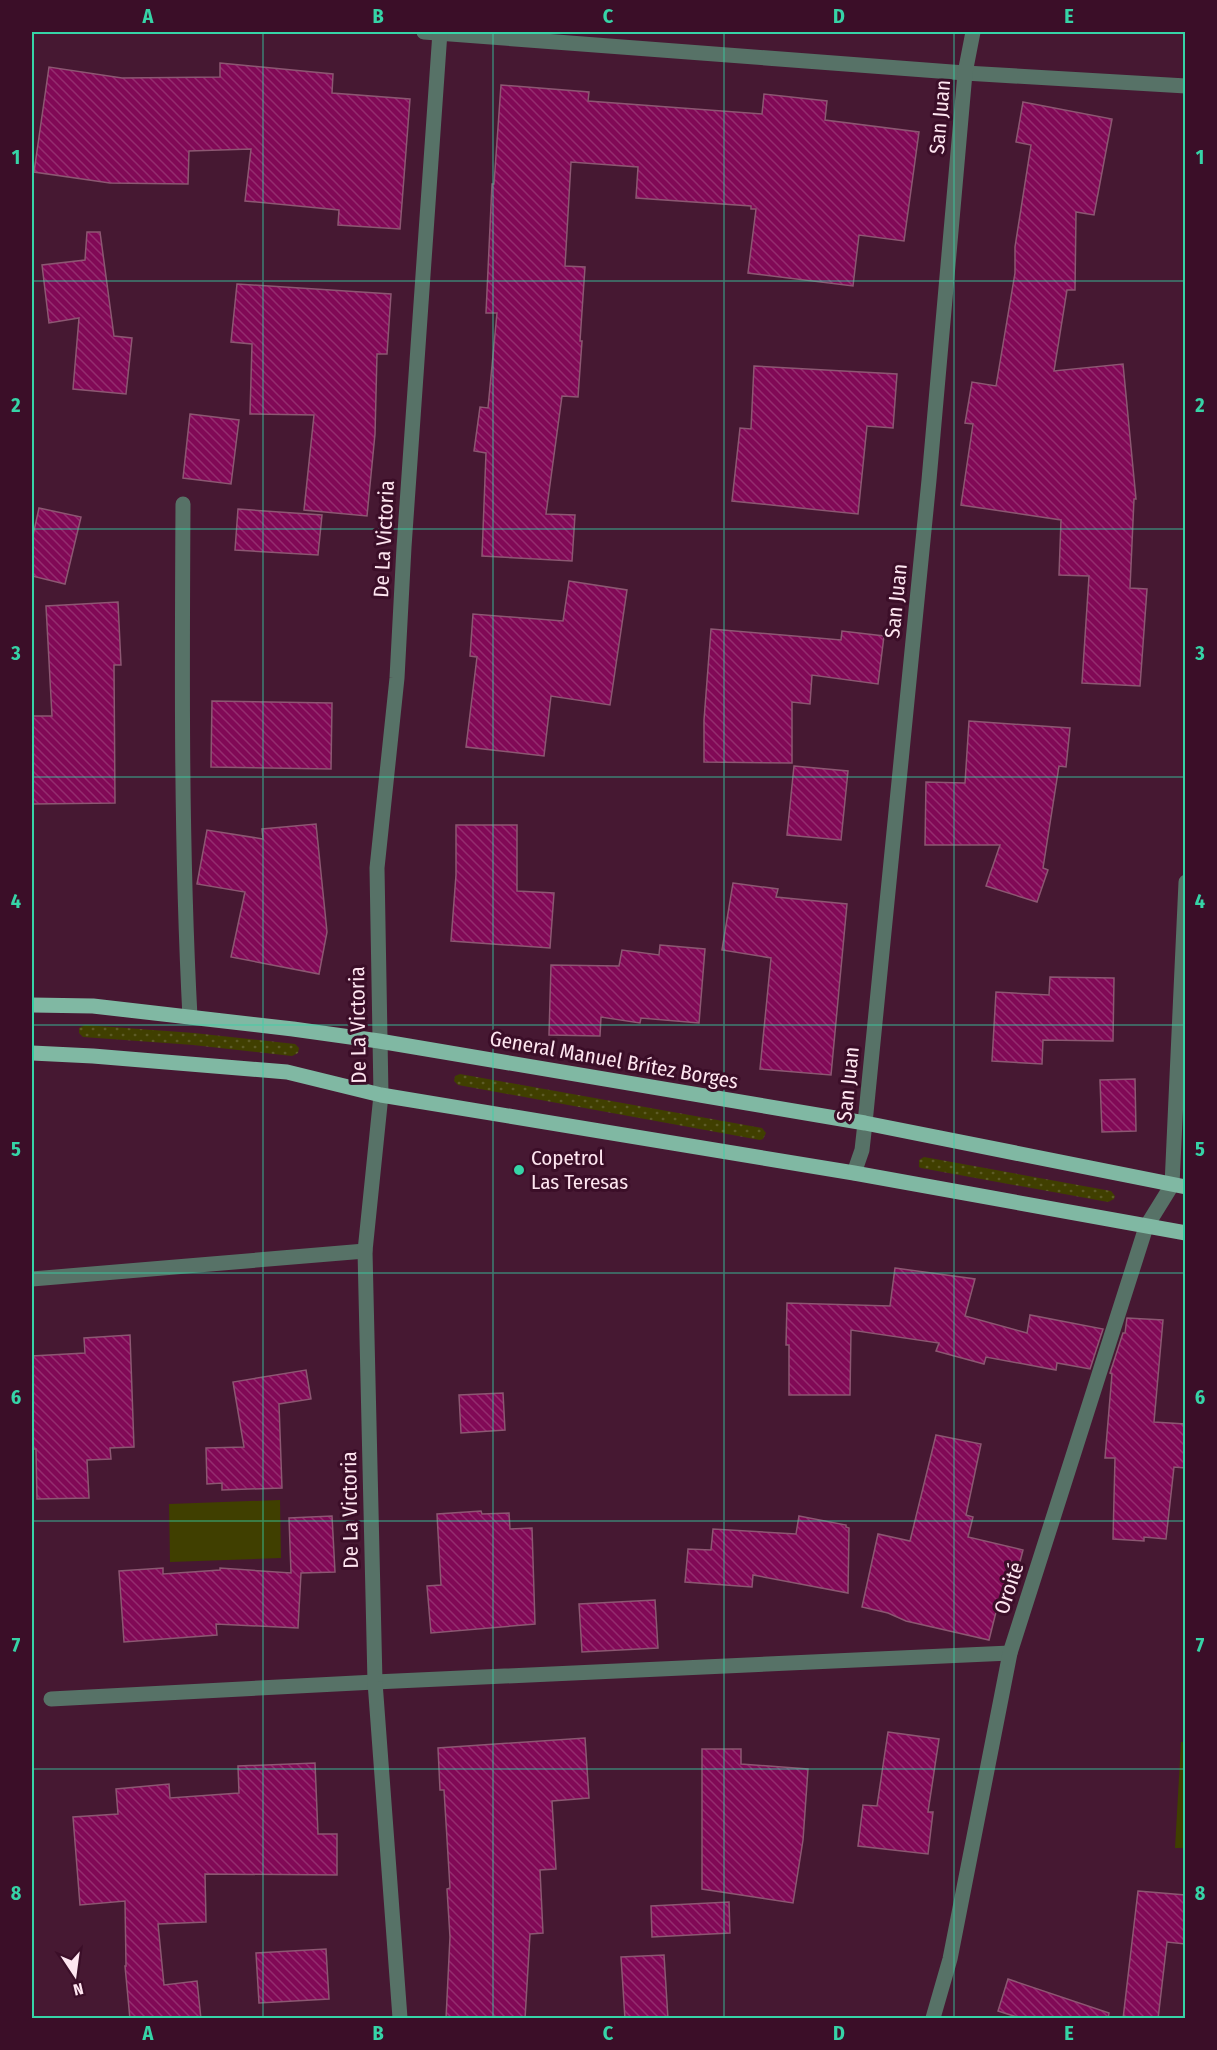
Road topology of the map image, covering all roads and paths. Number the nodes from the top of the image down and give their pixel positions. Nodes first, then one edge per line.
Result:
1 (424, 32) edge
2 (440, 32) edge
3 (973, 32) edge
4 (965, 73) junction
5 (1185, 86) edge
6 (183, 504) dead end
7 (1185, 882) edge
8 (32, 1005) edge
9 (190, 1017) junction
10 (379, 1041) junction
11 (32, 1053) edge
12 (381, 1095) junction
13 (865, 1123) junction
14 (854, 1173) junction
15 (1179, 1186) edge
16 (1146, 1227) junction
17 (1185, 1233) edge
18 (365, 1251) junction
19 (32, 1279) edge
20 (1010, 1653) junction
21 (375, 1682) junction
22 (51, 1699) dead end
23 (400, 2019) edge
24 (933, 2019) edge

1 - 2 street
2 - 4 street
2 - 10 street, De La Victoria
3 - 4 street, San Juan
4 - 5 street
4 - 13 street, San Juan
6 - 9 street
7 - 15 street
8 - 9 main road, General Manuel Brítez Borges
9 - 10 main road, General Manuel Brítez Borges
10 - 12 street, De La Victoria
10 - 13 main road, General Manuel Brítez Borges
11 - 12 main road
12 - 14 main road
12 - 18 street, De La Victoria
13 - 14 street, San Juan
13 - 15 main road, General Manuel Brítez Borges
14 - 16 main road
15 - 16 street, Oroité
16 - 17 main road
16 - 20 street, Oroité
18 - 19 street
18 - 21 street, De La Victoria
20 - 21 street
20 - 24 street, Oroité
21 - 22 street
21 - 23 street, De La Victoria

